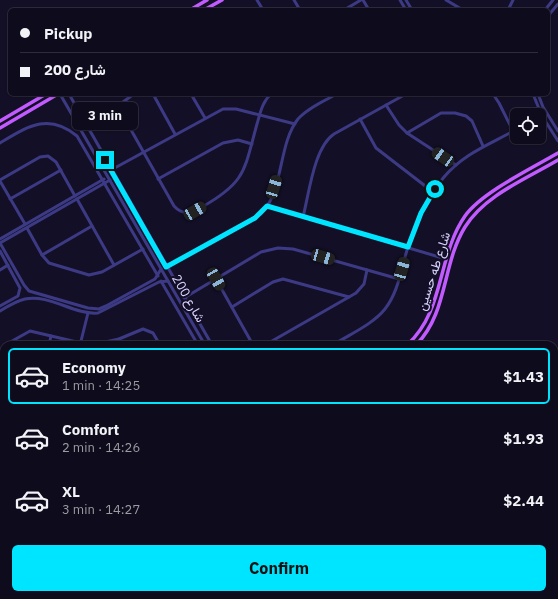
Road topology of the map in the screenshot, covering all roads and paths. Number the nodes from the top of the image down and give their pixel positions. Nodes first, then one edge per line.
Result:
1 (207, 0) edge
2 (222, 0) edge
3 (362, 0) edge
4 (446, 0) edge
5 (553, 0) edge
6 (558, 4) edge
7 (193, 8) edge
8 (208, 8) edge
9 (348, 8) edge
10 (460, 8) edge
11 (547, 8) edge
12 (550, 14) edge
13 (43, 96) edge
14 (56, 96) edge
15 (60, 96) edge
16 (70, 96) edge
17 (131, 96) edge
18 (154, 96) edge
19 (192, 96) edge
20 (269, 96) edge
21 (334, 96) edge
22 (402, 96) edge
23 (494, 96) edge
24 (534, 96) edge
25 (539, 96) edge
26 (386, 105) junction
27 (538, 108) edge
28 (260, 115) junction
29 (205, 118) junction
30 (360, 120) junction
31 (0, 121) edge
32 (295, 124) junction
33 (546, 124) edge
34 (510, 126) edge
35 (0, 128) edge
36 (558, 131) edge
37 (407, 133) junction
38 (510, 133) edge
39 (175, 134) junction
40 (558, 141) edge
41 (0, 143) edge
42 (252, 144) junction
43 (483, 146) junction
44 (143, 152) junction
45 (558, 152) edge
46 (558, 160) edge
47 (456, 165) junction
48 (61, 170) junction
49 (111, 170) junction
50 (109, 178) junction
51 (158, 179) junction
52 (0, 180) edge
53 (104, 181) junction
54 (433, 192) junction
55 (76, 197) junction
56 (10, 199) junction
57 (267, 206) junction
58 (303, 217) junction
59 (26, 226) junction
60 (92, 226) junction
61 (0, 239) edge
62 (0, 243) edge
63 (408, 247) junction
64 (143, 249) junction
65 (0, 251) edge
66 (42, 255) junction
67 (446, 259) junction
68 (8, 265) junction
69 (114, 265) junction
70 (166, 267) junction
71 (161, 269) junction
72 (0, 270) edge
73 (367, 270) junction
74 (158, 276) junction
75 (216, 279) junction
76 (399, 279) junction
77 (161, 281) junction
78 (168, 281) junction
79 (349, 297) junction
80 (184, 298) junction
81 (0, 306) edge
82 (232, 307) junction
83 (0, 311) edge
84 (88, 312) junction
85 (51, 336) junction
86 (119, 339) joint
87 (12, 341) edge
88 (50, 341) edge
89 (69, 341) edge
90 (81, 341) edge
91 (110, 341) edge
92 (158, 341) edge
93 (196, 341) edge
94 (203, 341) edge
95 (210, 341) edge
96 (251, 341) edge
97 (272, 341) edge
98 (338, 341) edge
99 (411, 341) edge
100 (419, 341) edge

1 - 7 main road
2 - 8 main road
3 - 9 street
4 - 10 street
5 - 11 street
6 - 12 street
13 - 31 main road
14 - 35 main road
15 - 50 street, شارع 200
16 - 49 street, شارع 200
17 - 44 street
18 - 39 street
19 - 29 street
20 - 28 street
21 - 32 street
22 - 26 street
23 - 34 street
24 - 27 street
25 - 36 street
26 - 30 street
26 - 37 street
28 - 29 street
28 - 32 street
28 - 42 street
29 - 39 street
30 - 54 street
30 - 58 street
32 - 57 street
33 - 40 street
37 - 43 street
37 - 47 street
38 - 43 street
39 - 44 street
41 - 53 street
42 - 51 street
42 - 51 street
43 - 47 street
44 - 49 street
44 - 51 street
45 - 67 main road, شارع طه حسين
46 - 100 main road, شارع طه حسين
47 - 54 street
48 - 52 street
48 - 55 street
48 - 56 street
49 - 70 street, شارع 200
50 - 53 street
50 - 71 street, شارع 200
52 - 56 street
53 - 55 street
53 - 64 street
54 - 63 street
55 - 59 street
55 - 60 street
56 - 59 street
57 - 58 street
57 - 70 street
58 - 63 street
59 - 61 street
59 - 62 street
59 - 66 street
60 - 66 street
60 - 69 street
62 - 74 street
63 - 67 street
63 - 76 street
64 - 69 street
64 - 74 street
65 - 68 street
66 - 69 street
67 - 99 main road, شارع طه حسين
68 - 72 street
68 - 81 street
70 - 80 street, شارع 200
71 - 74 street
71 - 78 street, شارع 200
73 - 75 street
73 - 76 street
73 - 79 street
75 - 80 street
75 - 82 street
76 - 98 street
77 - 78 street
77 - 84 street
77 - 93 street
78 - 94 street, شارع 200
79 - 82 street
79 - 97 street
80 - 95 street, شارع 200
82 - 96 street
83 - 84 street
84 - 90 street
85 - 87 street
85 - 88 street
85 - 89 street
86 - 91 street
86 - 92 street

